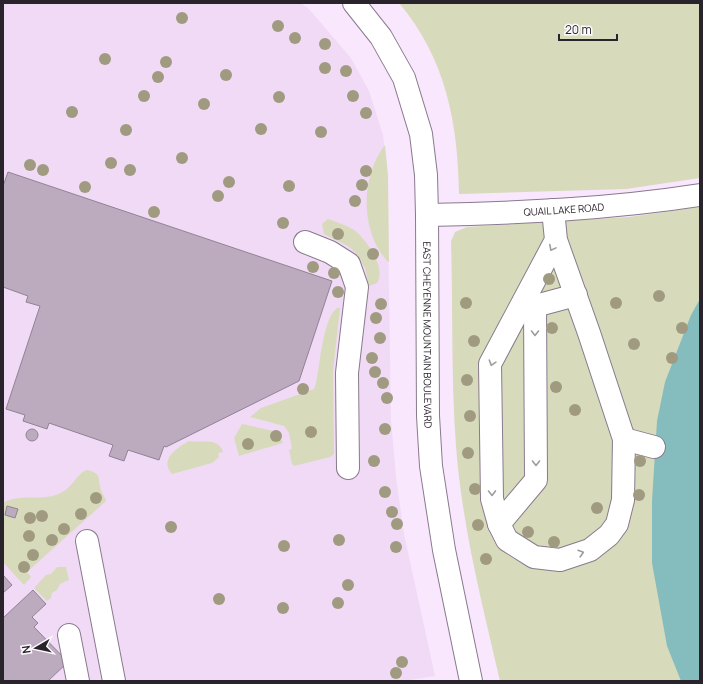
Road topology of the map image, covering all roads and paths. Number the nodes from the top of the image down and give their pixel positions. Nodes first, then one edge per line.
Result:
1 (354, 3) edge
2 (700, 196) edge
3 (553, 210) junction
4 (427, 215) junction
5 (556, 240) junction
6 (305, 242) dead end
7 (576, 295) junction
8 (530, 303) junction
9 (624, 439) junction
10 (654, 447) dead end
11 (348, 468) dead end
12 (499, 524) junction
13 (87, 541) dead end
14 (69, 636) dead end
15 (78, 681) edge
16 (114, 681) edge
17 (471, 681) edge

1 - 4 street, EAST CHEYENNE MOUNTAIN BOULEVARD
2 - 3 street, QUAIL LAKE ROAD
3 - 4 street, QUAIL LAKE ROAD
3 - 5 street
4 - 17 street, EAST CHEYENNE MOUNTAIN BOULEVARD
5 - 7 street
5 -> 8 street
6 - 11 street
7 - 8 street
7 - 9 street
8 -> 12 street
8 -> 12 street
9 - 10 street
12 -> 9 street
13 - 16 street
14 - 15 street

